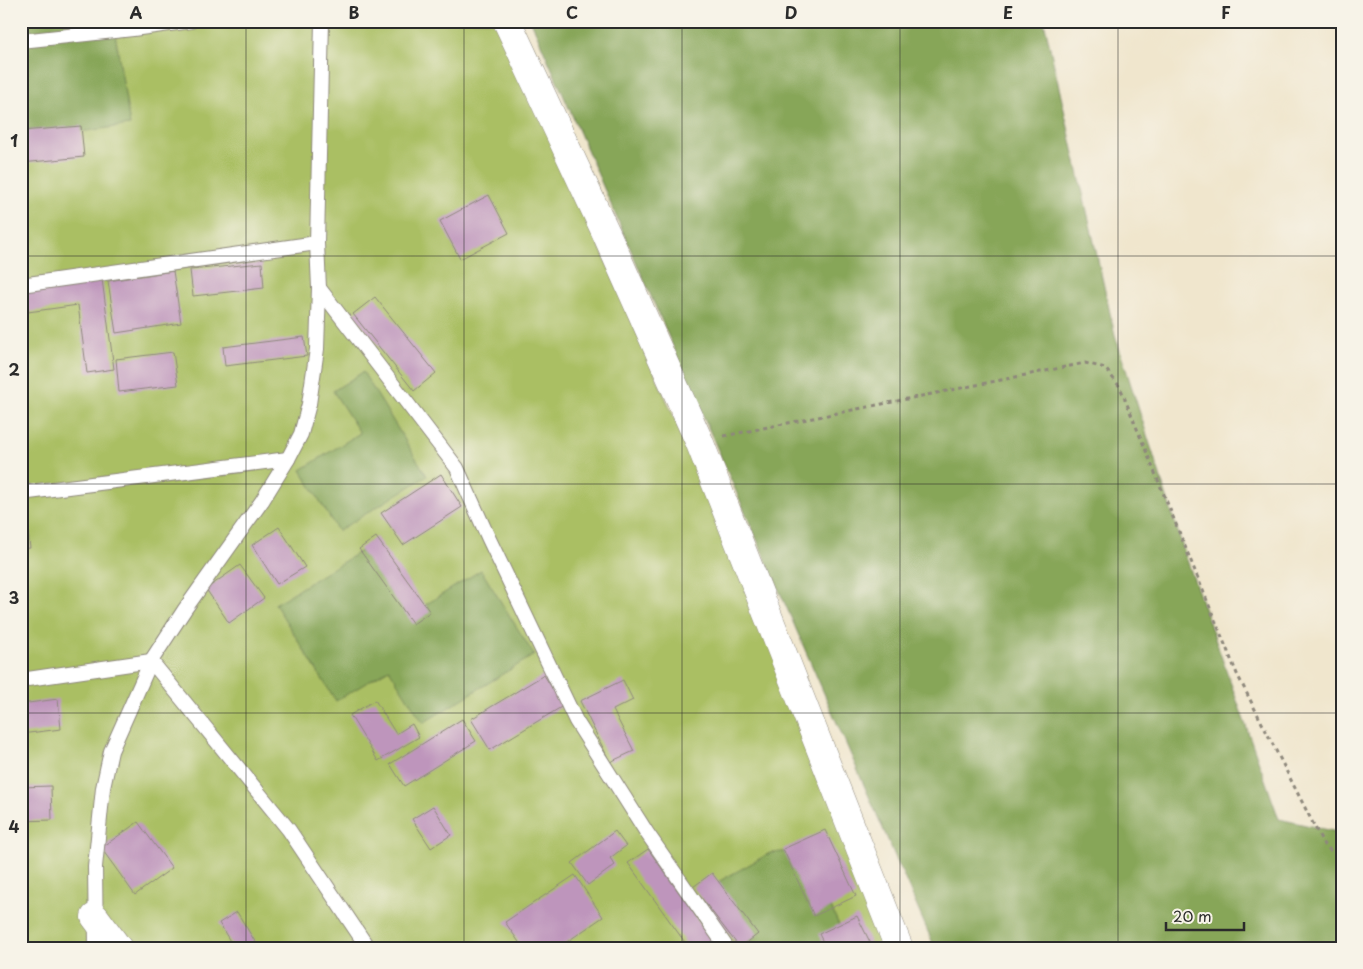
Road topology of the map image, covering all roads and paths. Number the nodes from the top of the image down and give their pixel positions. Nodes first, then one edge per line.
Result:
1 (191, 21) edge
2 (322, 21) edge
3 (507, 21) edge
4 (21, 41) edge
5 (317, 243) junction
6 (21, 285) edge
7 (319, 288) junction
8 (699, 441) junction
9 (288, 459) junction
10 (21, 493) edge
11 (151, 661) junction
12 (21, 680) edge
13 (1342, 860) edge
14 (95, 917) junction
15 (96, 948) edge
16 (118, 948) edge
17 (368, 948) edge
18 (727, 948) edge
19 (899, 948) edge

1 - 4 lane
2 - 5 lane
3 - 8 street
5 - 6 lane
5 - 7 lane
7 - 9 lane
7 - 18 lane
8 - 13 path
8 - 19 street
9 - 10 lane
9 - 11 lane
11 - 12 lane
11 - 14 lane
11 - 17 lane
14 - 15 lane
14 - 16 street

